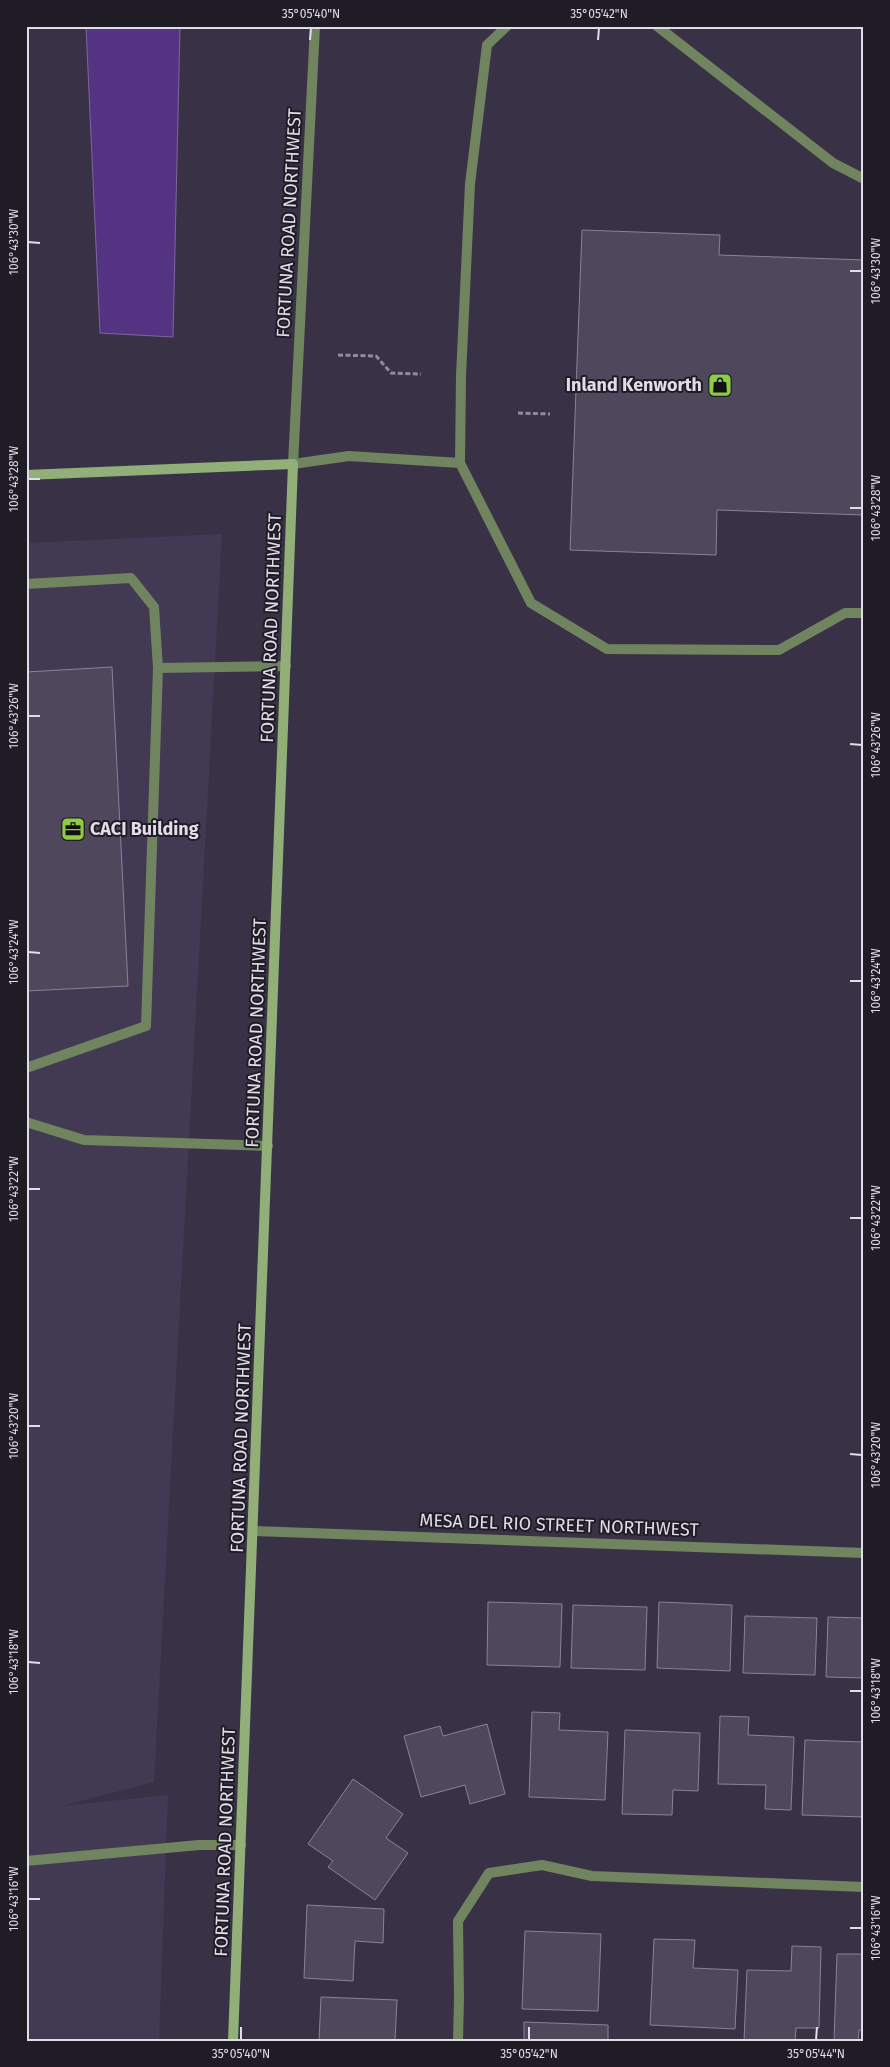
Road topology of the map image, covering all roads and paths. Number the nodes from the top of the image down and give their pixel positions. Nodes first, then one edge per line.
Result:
1 (315, 26) edge
2 (507, 26) edge
3 (657, 26) edge
4 (864, 179) edge
5 (338, 355) dead end
6 (421, 374) dead end
7 (518, 413) dead end
8 (550, 414) dead end
9 (460, 463) junction
10 (293, 464) junction
11 (26, 475) edge
12 (26, 584) edge
13 (864, 614) edge
14 (286, 666) junction
15 (158, 668) junction
16 (26, 1068) edge
17 (26, 1122) edge
18 (268, 1146) junction
19 (254, 1531) junction
20 (864, 1553) edge
21 (242, 1845) junction
22 (26, 1861) edge
23 (864, 1887) edge
24 (233, 2041) edge
25 (458, 2041) edge

1 - 10 street, FORTUNA ROAD NORTHWEST
2 - 9 street
3 - 4 street
5 - 6 path
7 - 8 path
9 - 10 street
9 - 13 street
10 - 11 street
10 - 14 street, FORTUNA ROAD NORTHWEST
12 - 15 street
14 - 15 street
14 - 18 street, FORTUNA ROAD NORTHWEST
15 - 16 street
17 - 18 street
18 - 19 street, FORTUNA ROAD NORTHWEST
19 - 20 street, MESA DEL RIO STREET NORTHWEST
19 - 21 street, FORTUNA ROAD NORTHWEST
21 - 22 street
21 - 24 street, FORTUNA ROAD NORTHWEST
23 - 25 street

